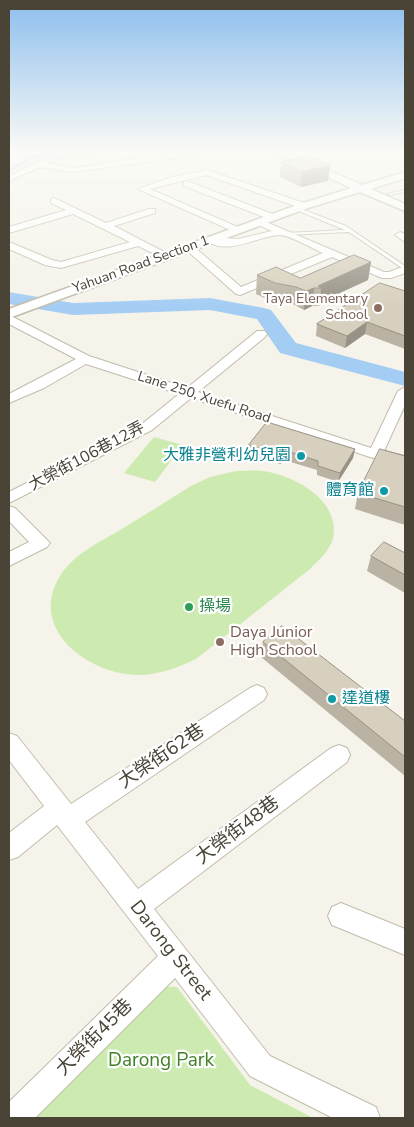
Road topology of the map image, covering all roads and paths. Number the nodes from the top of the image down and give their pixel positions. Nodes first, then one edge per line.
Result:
1 (57, 203) edge
2 (173, 203) edge
3 (235, 203) edge
4 (288, 203) edge
5 (314, 203) edge
6 (300, 207) junction
7 (73, 211) junction
8 (152, 211) dead end
9 (272, 217) junction
10 (259, 222) junction
11 (105, 226) junction
12 (9, 230) edge
13 (237, 230) junction
14 (350, 231) junction
15 (284, 233) junction
16 (211, 240) junction
17 (139, 242) junction
18 (9, 245) edge
19 (189, 248) junction
20 (332, 253) junction
21 (167, 256) junction
22 (405, 269) edge
23 (15, 312) edge
24 (9, 319) edge
25 (261, 334) dead end
26 (85, 359) junction
27 (405, 391) edge
28 (187, 393) junction
29 (9, 399) edge
30 (375, 454) junction
31 (405, 461) edge
32 (9, 498) edge
33 (9, 512) edge
34 (9, 560) edge
35 (257, 694) dead end
36 (9, 743) edge
37 (340, 755) dead end
38 (63, 814) junction
39 (9, 848) edge
40 (136, 907) junction
41 (341, 916) dead end
42 (405, 942) edge
43 (176, 958) junction
44 (14, 1118) edge
45 (365, 1118) edge

1 - 7 street
2 - 13 street
3 - 9 street
4 - 6 street
5 - 6 street, Yahuan Road Section 1
6 - 9 street, Yahuan Road Section 1
6 - 14 lane
7 - 11 street
7 - 12 street
8 - 11 street
9 - 10 street, Yahuan Road Section 1
10 - 13 street, Yahuan Road Section 1
10 - 15 street
11 - 17 street
13 - 16 street, Yahuan Road Section 1
14 - 15 lane
14 - 22 lane
15 - 16 street
15 - 20 street
16 - 19 street, Yahuan Road Section 1
17 - 18 street
17 - 21 street
19 - 20 street
19 - 21 street, Yahuan Road Section 1
20 - 22 street
21 - 23 street, Yahuan Road Section 1
24 - 26 street, Lane 250, Xuefu Road
25 - 28 street, 大榮街106巷12弄
26 - 28 street, Lane 250, Xuefu Road
26 - 29 street
27 - 30 street
28 - 30 street, Lane 250, Xuefu Road
28 - 32 street, 大榮街106巷12弄
30 - 31 street, Lane 250, Xuefu Road
33 - 34 street
35 - 38 street, 大榮街62巷
36 - 38 street, Darong Street
37 - 40 street, 大榮街48巷
38 - 39 street, 大榮街62巷
38 - 40 street, Darong Street
40 - 43 street, Darong Street
41 - 42 street
43 - 44 street, 大榮街45巷
43 - 45 street, Darong Street

